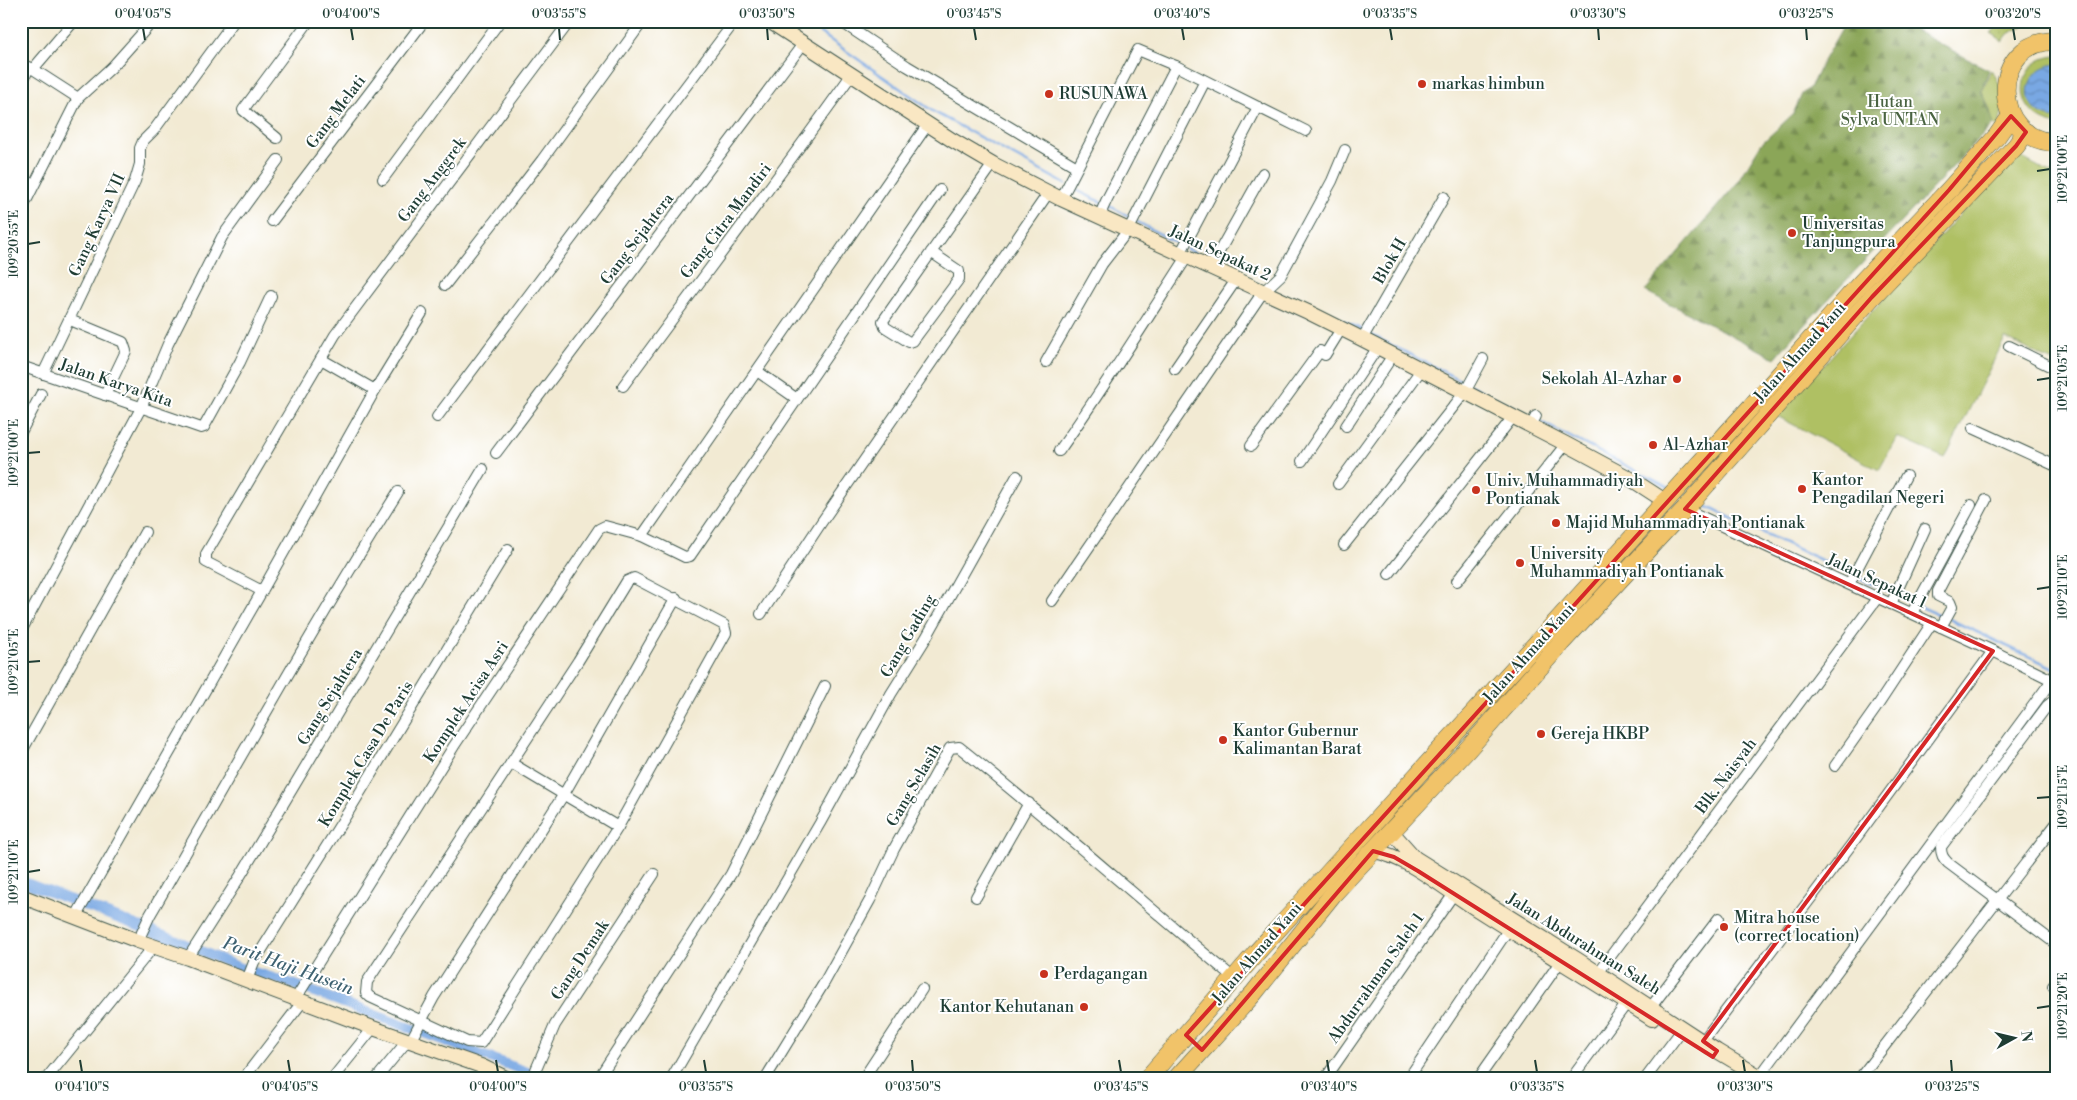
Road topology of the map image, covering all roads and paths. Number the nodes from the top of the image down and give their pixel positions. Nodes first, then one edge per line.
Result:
1 (74, 21) edge
2 (153, 21) edge
3 (234, 21) edge
4 (309, 21) edge
5 (424, 21) edge
6 (500, 21) edge
7 (570, 21) edge
8 (644, 21) edge
9 (736, 21) edge
10 (769, 21) edge
11 (840, 21) edge
12 (2056, 41) edge
13 (803, 44) junction
14 (1176, 66) junction
15 (28, 67) edge
16 (852, 74) junction
17 (1205, 81) junction
18 (21, 84) edge
19 (78, 98) junction
20 (1258, 107) junction
21 (2011, 116) junction
22 (928, 124) junction
23 (1306, 131) dead end
24 (2026, 132) junction
25 (277, 138) dead end
26 (2056, 142) edge
27 (1345, 150) dead end
28 (278, 160) dead end
29 (993, 164) junction
30 (1077, 167) junction
31 (1263, 173) dead end
32 (383, 179) dead end
33 (940, 190) dead end
34 (1061, 191) junction
35 (1444, 197) dead end
36 (21, 211) edge
37 (1103, 214) junction
38 (272, 221) dead end
39 (1130, 227) junction
40 (931, 252) junction
41 (1183, 254) junction
42 (1213, 263) junction
43 (1236, 280) junction
44 (445, 285) dead end
45 (1269, 286) junction
46 (270, 296) dead end
47 (422, 313) dead end
48 (70, 320) junction
49 (1341, 329) junction
50 (1363, 338) junction
51 (2009, 346) dead end
52 (1378, 347) junction
53 (1393, 355) junction
54 (320, 359) junction
55 (1483, 359) dead end
56 (1046, 362) dead end
57 (21, 366) edge
58 (1175, 368) dead end
59 (2056, 369) edge
60 (1421, 370) junction
61 (757, 371) junction
62 (43, 374) junction
63 (622, 386) dead end
64 (1473, 387) junction
65 (375, 390) junction
66 (40, 394) dead end
67 (106, 395) junction
68 (797, 399) junction
69 (141, 408) junction
70 (437, 417) dead end
71 (1513, 417) junction
72 (1346, 426) dead end
73 (1973, 428) dead end
74 (21, 432) edge
75 (1566, 444) junction
76 (1251, 446) dead end
77 (1059, 451) dead end
78 (496, 453) dead end
79 (1302, 461) dead end
80 (2056, 466) edge
81 (483, 469) dead end
82 (1017, 476) dead end
83 (1906, 476) dead end
84 (1338, 484) dead end
85 (398, 492) dead end
86 (1667, 499) junction
87 (1986, 500) dead end
88 (1690, 503) junction
89 (1971, 505) dead end
90 (1926, 529) dead end
91 (145, 532) dead end
92 (642, 536) junction
93 (1344, 544) dead end
94 (508, 548) dead end
95 (1618, 553) junction
96 (1632, 566) junction
97 (1389, 574) dead end
98 (1457, 581) dead end
99 (1851, 581) junction
100 (262, 591) junction
101 (1894, 595) junction
102 (1878, 597) junction
103 (676, 598) junction
104 (1052, 601) dead end
105 (1915, 606) junction
106 (761, 614) dead end
107 (1942, 621) junction
108 (21, 631) edge
109 (1993, 651) junction
110 (2054, 681) edge
111 (825, 686) dead end
112 (2056, 699) edge
113 (21, 753) edge
114 (511, 763) junction
115 (1834, 766) dead end
116 (564, 794) junction
117 (1029, 803) junction
118 (2056, 824) edge
119 (618, 827) junction
120 (1391, 831) junction
121 (1373, 851) junction
122 (654, 874) dead end
123 (1448, 887) junction
124 (21, 896) edge
125 (976, 897) dead end
126 (1996, 900) junction
127 (77, 914) junction
128 (1719, 918) dead end
129 (1508, 930) junction
130 (139, 939) junction
131 (2056, 944) edge
132 (154, 946) junction
133 (190, 956) junction
134 (1560, 962) junction
135 (1598, 973) junction
136 (248, 978) junction
137 (1235, 979) junction
138 (922, 989) dead end
139 (299, 998) junction
140 (1627, 1003) junction
141 (1651, 1007) junction
142 (419, 1022) junction
143 (372, 1028) junction
144 (1186, 1035) junction
145 (1678, 1035) junction
146 (410, 1039) junction
147 (1703, 1041) junction
148 (1202, 1050) junction
149 (1715, 1054) junction
150 (490, 1076) edge
151 (1762, 1077) edge
152 (46, 1079) edge
153 (243, 1079) edge
154 (332, 1079) edge
155 (376, 1079) edge
156 (508, 1079) edge
157 (532, 1079) edge
158 (598, 1079) edge
159 (671, 1079) edge
160 (765, 1079) edge
161 (863, 1079) edge
162 (1147, 1079) edge
163 (1176, 1079) edge
164 (1325, 1079) edge
165 (1408, 1079) edge
166 (1478, 1079) edge
167 (1571, 1079) edge
168 (1645, 1079) edge
169 (1745, 1079) edge
170 (1859, 1079) edge

1 - 15 street
2 - 19 street
3 - 48 street, Gang Karya VII
4 - 25 street
5 - 38 street, Gang Melati
6 - 32 street
7 - 54 street, Gang Anggrek
8 - 44 street
9 - 70 street
10 - 13 street, Jalan Sepakat 2
11 - 30 street
12 - 21 highway
13 - 16 street, Jalan Sepakat 2
13 - 78 street, Gang Sejahtera
14 - 17 street
14 - 30 street
14 - 37 street
15 - 18 street
15 - 19 street
16 - 22 street, Jalan Sepakat 2
16 - 63 street, Gang Citra Mandiri
17 - 20 street
17 - 39 street
19 - 36 street
20 - 23 street
20 - 41 street
21 - 24 highway
21 - 86 highway, Jalan Ahmad Yani
22 - 29 street, Jalan Sepakat 2
22 - 61 street
24 - 26 highway
24 - 88 highway, Jalan Ahmad Yani
27 - 45 street
28 - 69 street
29 - 34 street, Jalan Sepakat 2
29 - 40 street
30 - 34 street
31 - 42 street
33 - 68 street
34 - 37 street, Jalan Sepakat 2
34 - 106 street
35 - 50 street, Blok H
37 - 39 street, Jalan Sepakat 2
39 - 41 street, Jalan Sepakat 2
39 - 56 street
40 - 40 street
41 - 42 street, Jalan Sepakat 2
41 - 77 street
42 - 43 street, Jalan Sepakat 2
43 - 45 street, Jalan Sepakat 2
43 - 58 street
45 - 49 street, Jalan Sepakat 2
45 - 104 street
46 - 69 street, Jalan Karya Kita
47 - 65 street
48 - 62 street, Gang Karya VII
48 - 67 street
49 - 50 street, Jalan Sepakat 2
49 - 76 street
50 - 52 street, Jalan Sepakat 2
51 - 59 street
52 - 53 street, Jalan Sepakat 2
52 - 79 street
53 - 60 street, Jalan Sepakat 2
53 - 72 street
54 - 65 street
54 - 100 street, Gang Anggrek
55 - 64 street
57 - 62 street, Jalan Karya Kita
60 - 64 street, Jalan Sepakat 2
60 - 84 street
61 - 68 street
61 - 92 street
62 - 67 street, Jalan Karya Kita
64 - 71 street, Jalan Sepakat 2
64 - 93 street
65 - 100 street
66 - 74 street
67 - 69 street, Jalan Karya Kita
68 - 92 street, Komplek Acisa Asri
69 - 108 street
71 - 75 street, Jalan Sepakat 2
71 - 97 street
73 - 80 street
75 - 86 street, Jalan Sepakat 2
75 - 98 street
81 - 133 street, Gang Sejahtera
82 - 159 street, Gang Gading
83 - 99 street
85 - 130 street
86 - 95 highway, Jalan Ahmad Yani
87 - 107 street
88 - 96 highway, Jalan Ahmad Yani
88 - 99 street, Jalan Sepakat 1
89 - 105 street
90 - 101 street
91 - 113 street
92 - 139 street, Komplek Acisa Asri
94 - 136 street, Komplek Casa De Paris
95 - 96 highway
95 - 137 highway, Jalan Ahmad Yani
96 - 120 highway, Jalan Ahmad Yani
99 - 102 street, Jalan Sepakat 1
100 - 127 street
101 - 102 street, Jalan Sepakat 1
101 - 105 street, Jalan Sepakat 1
102 - 135 street, Blk. Naisyah
103 - 114 street
103 - 116 street
103 - 119 street
105 - 107 street, Jalan Sepakat 1
107 - 109 street, Jalan Sepakat 1
107 - 115 street
109 - 110 street, Jalan Sepakat 1
109 - 147 street
110 - 151 street
111 - 158 street
112 - 126 street
114 - 116 street
114 - 142 street
116 - 119 street
116 - 142 street
117 - 125 street
117 - 137 street, Gang Selasih
117 - 160 street, Gang Selasih
118 - 126 street
119 - 142 street
120 - 121 highway, Jalan Ahmad Yani
120 - 123 street, Jalan Abdurahman Saleh
121 - 123 street, Jalan Abdurahman Saleh
121 - 148 highway, Jalan Ahmad Yani
122 - 157 street, Gang Demak
123 - 129 street, Jalan Abdurahman Saleh
123 - 135 street, Jalan Abdurahman Saleh
123 - 164 street, Abdurrahman Saleh 1
124 - 127 street
126 - 131 street
126 - 170 street
127 - 130 street
128 - 141 street
129 - 134 street, Jalan Abdurahman Saleh
129 - 165 street
130 - 132 street
132 - 133 street
132 - 152 street
133 - 136 street
134 - 140 street, Jalan Abdurahman Saleh
134 - 166 street
135 - 141 street, Jalan Abdurahman Saleh
136 - 139 street
137 - 144 highway, Jalan Ahmad Yani
138 - 161 street
139 - 143 street
139 - 153 street, Komplek Acisa Asri
140 - 145 street, Jalan Abdurahman Saleh
140 - 167 street
141 - 147 street, Jalan Abdurahman Saleh
142 - 146 street
143 - 146 street
143 - 154 street
144 - 148 highway
144 - 162 highway, Jalan Ahmad Yani
145 - 149 street, Jalan Abdurahman Saleh
145 - 168 street
146 - 150 street
146 - 155 street
147 - 149 street, Jalan Abdurahman Saleh
148 - 163 highway, Jalan Ahmad Yani
149 - 151 street, Jalan Abdurahman Saleh
149 - 169 street, Jalan Abdurahman Saleh
150 - 156 street

